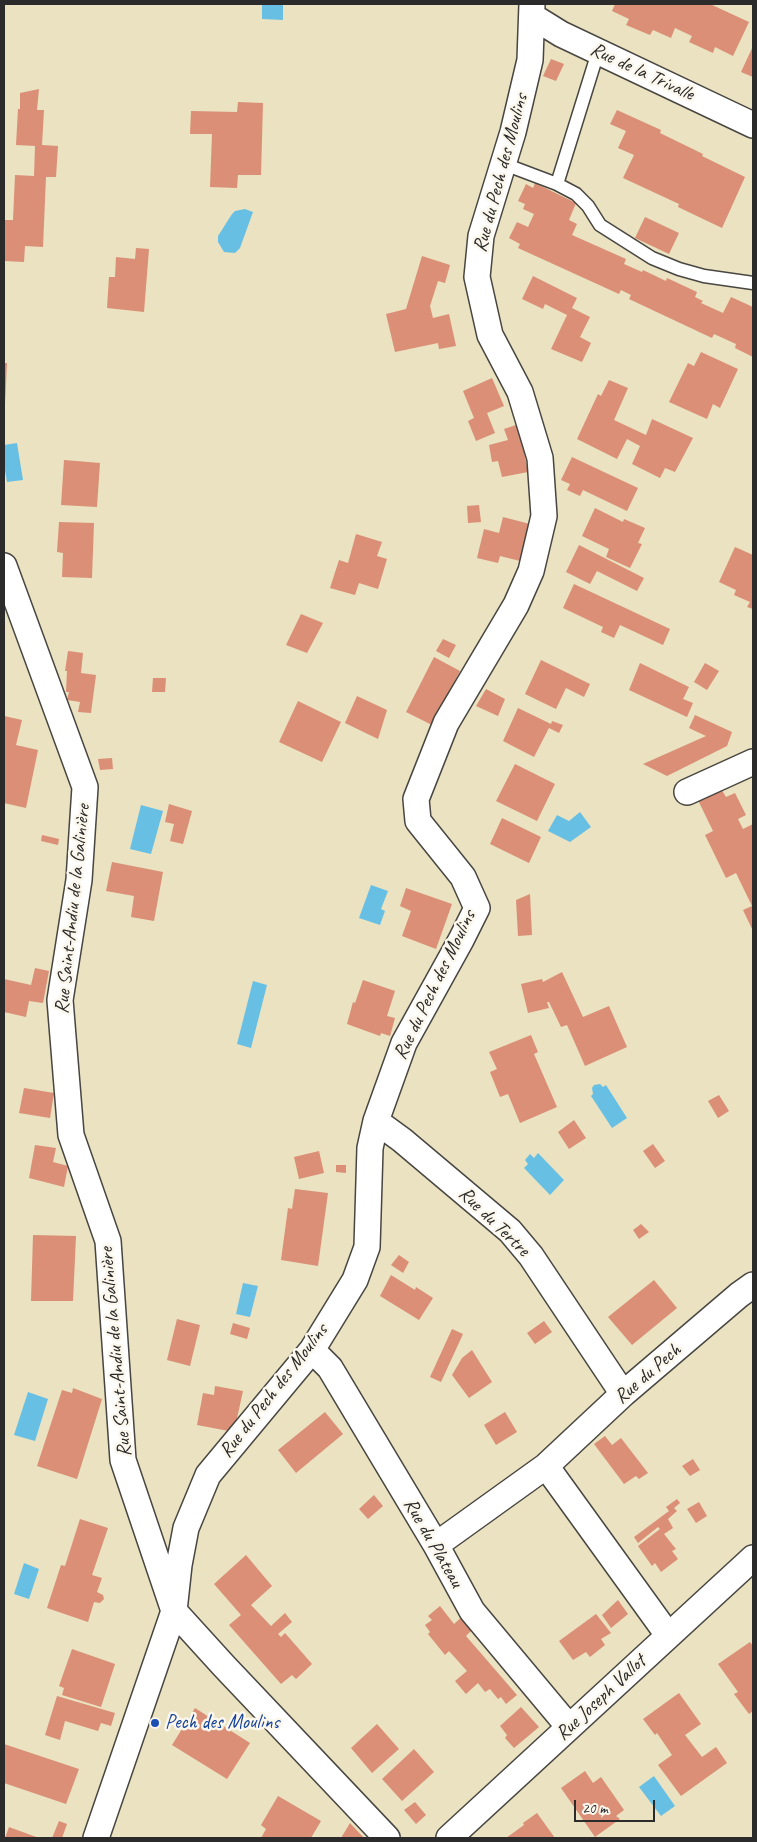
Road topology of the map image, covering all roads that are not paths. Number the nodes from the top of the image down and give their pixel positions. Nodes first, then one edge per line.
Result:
1 (532, 10) edge
2 (598, 52) junction
3 (753, 125) edge
4 (504, 164) junction
5 (557, 184) junction
6 (753, 283) edge
7 (4, 566) edge
8 (753, 762) edge
9 (687, 792) dead end
10 (376, 1121) junction
11 (753, 1285) edge
12 (312, 1350) junction
13 (623, 1394) junction
14 (546, 1466) junction
15 (436, 1545) junction
16 (753, 1558) edge
17 (174, 1611) junction
18 (668, 1635) junction
19 (569, 1727) junction
20 (96, 1838) edge
21 (388, 1838) edge
22 (449, 1838) edge

1 - 2 street, Rue de la Trivalle
1 - 4 street, Rue du Pech des Moulins
2 - 3 street, Rue de la Trivalle
2 - 5 lane
4 - 5 lane
4 - 10 street, Rue du Pech des Moulins
5 - 6 lane
7 - 17 street, Rue Saint-Andiu de la Galinière
8 - 9 street
10 - 12 street, Rue du Pech des Moulins
10 - 13 street, Rue du Tertre
11 - 13 street, Rue du Pech
12 - 15 street, Rue du Plateau
12 - 17 street, Rue du Pech des Moulins
13 - 14 street, Rue du Pech
14 - 15 street, Rue du Pech
14 - 18 street
15 - 19 street, Rue du Plateau
16 - 18 street, Rue Joseph Vallot
17 - 20 street, Rue du Pech des Moulins
17 - 21 street
18 - 19 street, Rue Joseph Vallot
19 - 22 street, Rue Joseph Vallot

